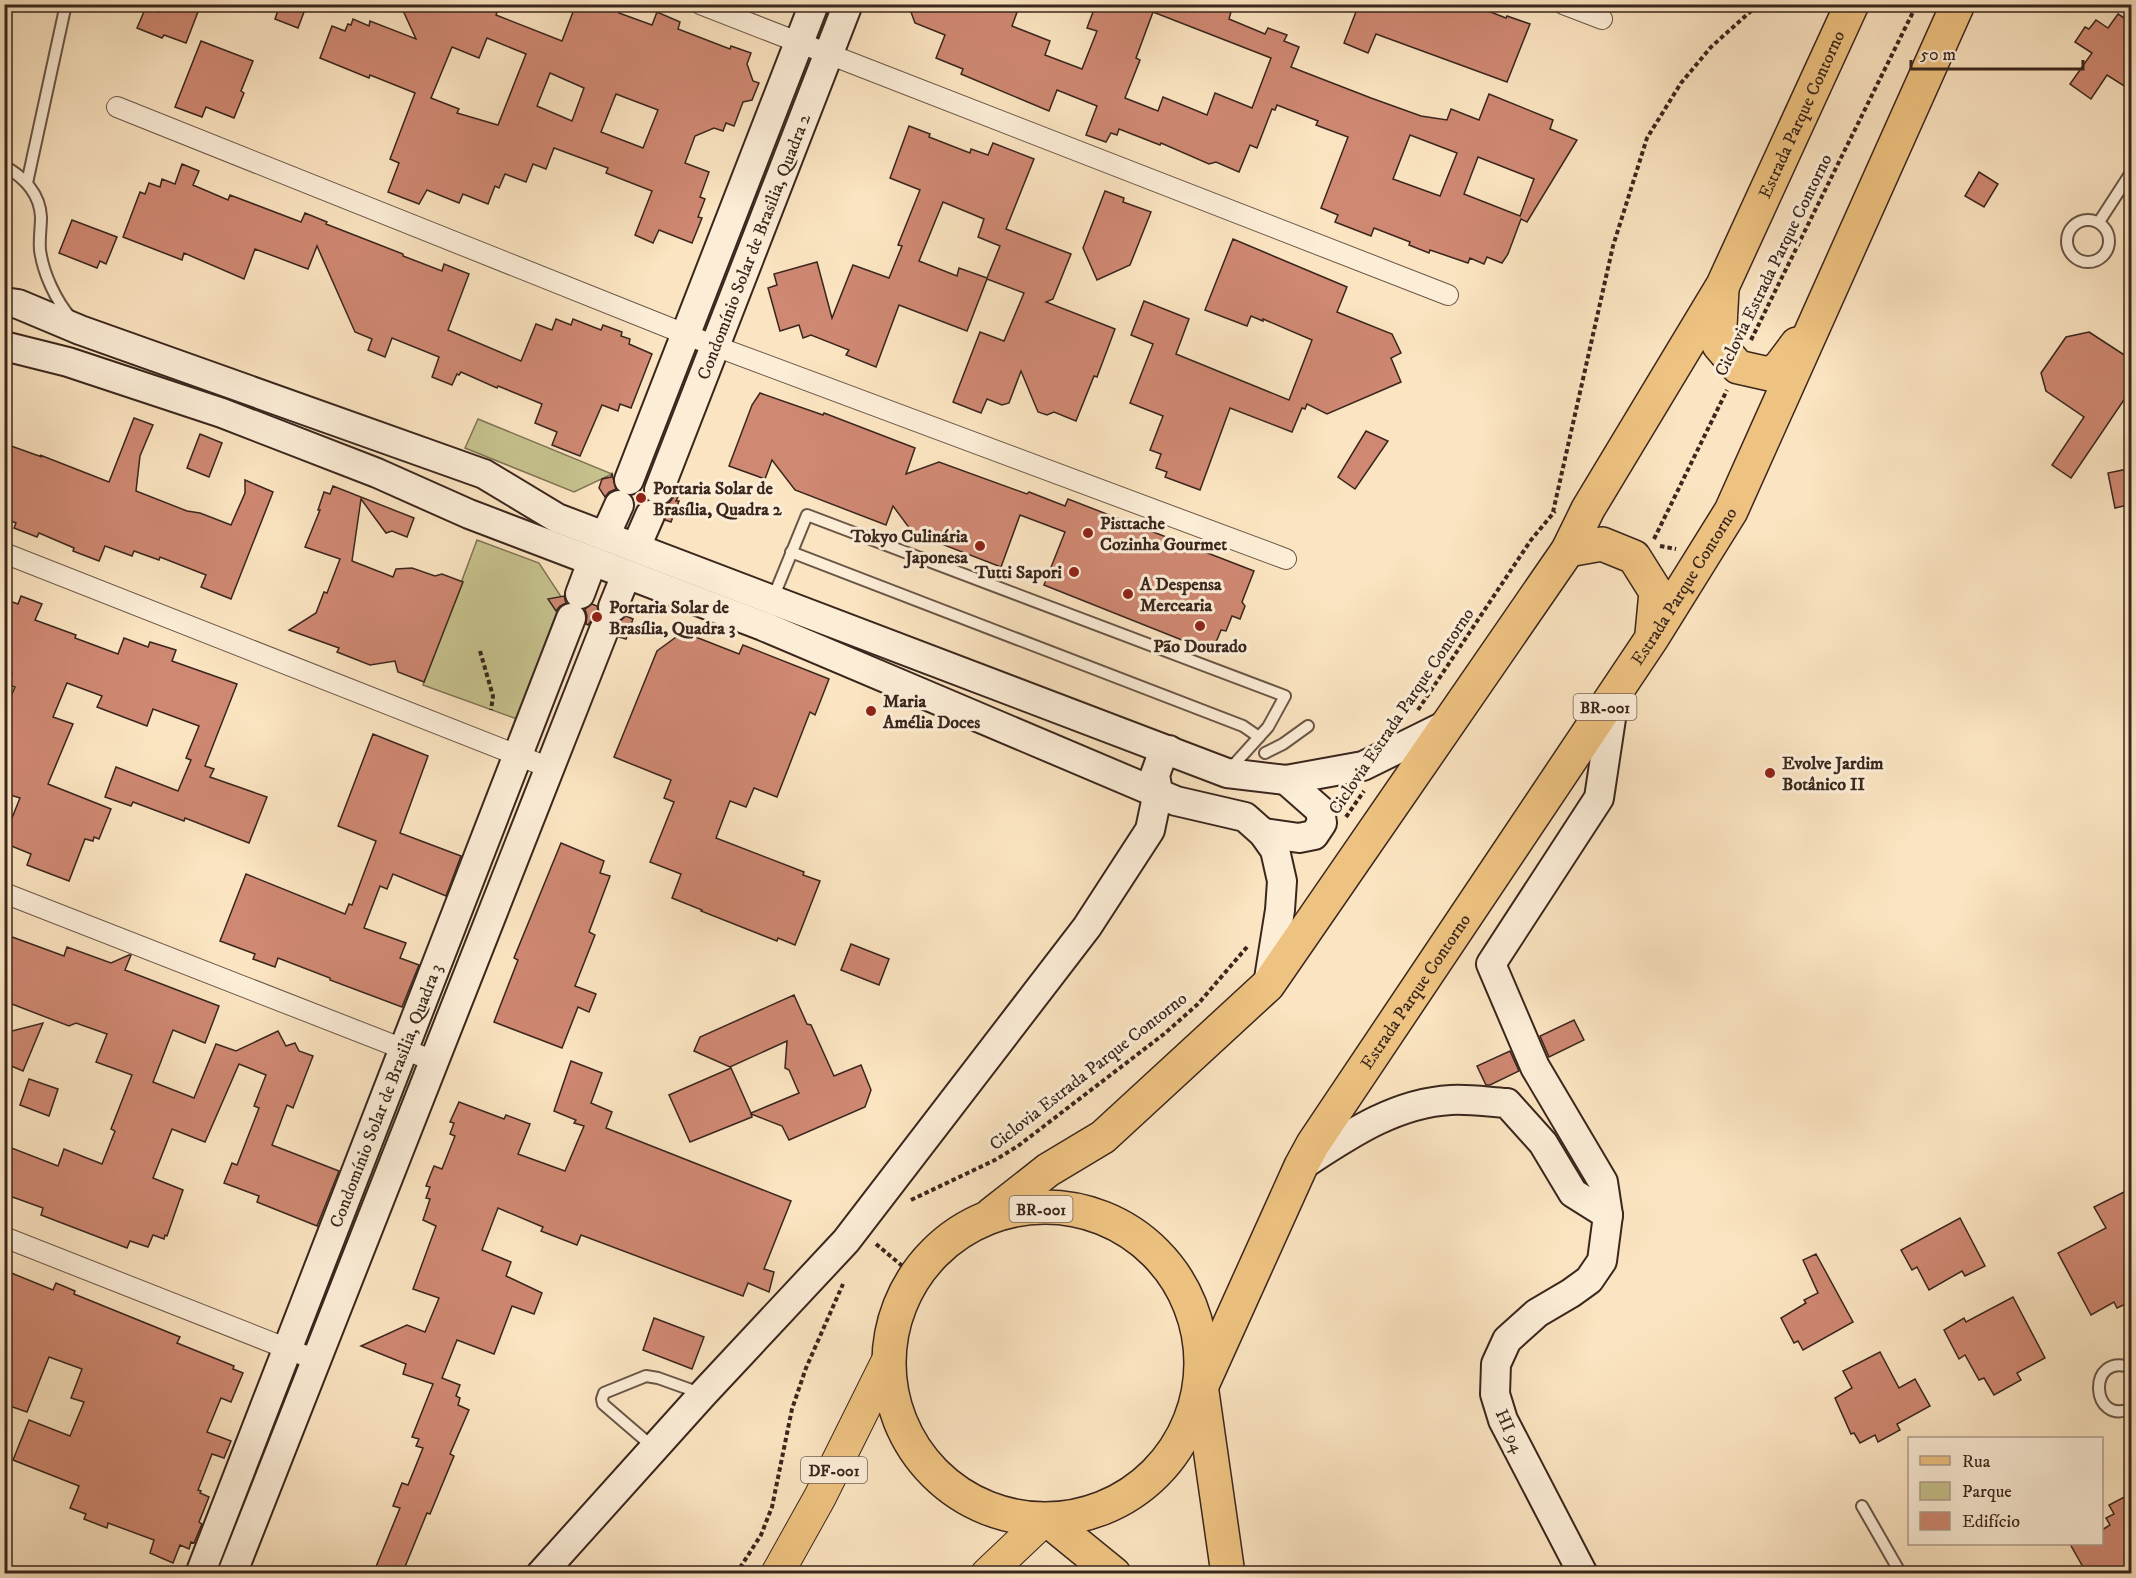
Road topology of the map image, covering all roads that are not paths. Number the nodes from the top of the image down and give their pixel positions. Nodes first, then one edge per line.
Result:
1 (66, 4) edge
2 (700, 4) edge
3 (814, 4) edge
4 (848, 4) edge
5 (1563, 4) edge
6 (1852, 4) edge
7 (1958, 4) edge
8 (1602, 20) dead end
9 (799, 43) junction
10 (828, 55) junction
11 (117, 107) dead end
12 (4, 166) edge
13 (2132, 171) edge
14 (27, 183) junction
15 (2099, 222) junction
16 (1723, 285) junction
17 (1448, 295) dead end
18 (4, 302) edge
19 (1816, 320) junction
20 (80, 330) junction
21 (686, 334) junction
22 (4, 346) edge
23 (715, 346) junction
24 (484, 474) junction
25 (629, 481) junction
26 (658, 491) junction
27 (469, 514) junction
28 (605, 537) junction
29 (636, 547) junction
30 (1568, 550) junction
31 (791, 552) junction
32 (4, 553) edge
33 (1286, 559) dead end
34 (592, 562) junction
35 (627, 575) junction
36 (767, 613) junction
37 (571, 618) junction
38 (604, 630) junction
39 (1652, 638) junction
40 (1616, 691) junction
41 (1446, 725) junction
42 (1308, 726) dead end
43 (1268, 727) junction
44 (1259, 736) junction
45 (1169, 750) junction
46 (519, 756) junction
47 (550, 768) junction
48 (1271, 770) junction
49 (1227, 773) junction
50 (1158, 792) junction
51 (1263, 833) junction
52 (4, 892) edge
53 (1268, 985) junction
54 (404, 1050) junction
55 (434, 1061) junction
56 (1300, 1166) junction
57 (992, 1214) junction
58 (1608, 1215) junction
59 (4, 1237) edge
60 (288, 1350) junction
61 (316, 1360) junction
62 (886, 1364) junction
63 (2132, 1368) edge
64 (1203, 1387) junction
65 (703, 1394) junction
66 (2132, 1408) edge
67 (654, 1448) junction
68 (1862, 1506) dead end
69 (1046, 1521) junction
70 (201, 1574) edge
71 (232, 1574) edge
72 (541, 1574) edge
73 (777, 1574) edge
74 (987, 1574) edge
75 (1114, 1574) edge
76 (1228, 1574) edge
77 (1583, 1574) edge
78 (1901, 1574) edge

1 - 14 lane
2 - 9 street
3 - 9 street, Condomínio Solar de Brasilia, Quadra 2
4 - 10 street, Condomínio Solar de Brasilia, Quadra 2
5 - 8 street
6 - 16 highway, Estrada Parque Contorno / BR-001
7 - 19 highway, Estrada Parque Contorno / BR-001
9 - 10 street
9 - 21 street, Condomínio Solar de Brasilia, Quadra 2
10 - 17 street
10 - 23 street, Condomínio Solar de Brasilia, Quadra 2
11 - 21 street
12 - 14 lane
13 - 15 lane
14 - 20 lane
15 - 15 lane
16 - 19 highway
16 - 30 highway, Estrada Parque Contorno / BR-001
18 - 20 street
19 - 39 highway, Estrada Parque Contorno / BR-001
20 - 24 street
21 - 23 street
21 - 25 street, Condomínio Solar de Brasilia, Quadra 2
22 - 27 street
23 - 26 street, Condomínio Solar de Brasilia, Quadra 2
23 - 33 street
24 - 27 street
24 - 28 street
25 - 26 street
25 - 28 street, Condomínio Solar de Brasilia, Quadra 2
26 - 29 street, Condomínio Solar de Brasilia, Quadra 2
27 - 34 street
28 - 29 street
29 - 36 street
30 - 39 highway
30 - 41 highway, Estrada Parque Contorno / BR-001
31 - 36 lane
31 - 43 lane
31 - 44 lane
32 - 46 street
34 - 35 street
34 - 37 street, Condomínio Solar de Brasilia, Quadra 3
35 - 36 street
35 - 38 street, Condomínio Solar de Brasilia, Quadra 3
36 - 45 street
36 - 50 street
37 - 38 street
37 - 46 street, Condomínio Solar de Brasilia, Quadra 3
38 - 47 street, Condomínio Solar de Brasilia, Quadra 3
39 - 40 highway, Estrada Parque Contorno / BR-001
40 - 56 highway, Estrada Parque Contorno / BR-001
40 - 58 street, HI 94
41 - 48 street
41 - 53 highway, Estrada Parque Contorno / BR-001
42 - 48 lane
43 - 44 lane
43 - 48 lane
44 - 49 lane
45 - 49 street
45 - 50 street
46 - 47 street
46 - 54 street, Condomínio Solar de Brasilia, Quadra 3
47 - 55 street, Condomínio Solar de Brasilia, Quadra 3
48 - 49 street
48 - 51 street
50 - 51 street
50 - 65 street
51 - 53 street
52 - 54 street
53 - 57 highway, Estrada Parque Contorno / BR-001
54 - 55 street
54 - 60 street, Condomínio Solar de Brasilia, Quadra 3
55 - 61 street, Condomínio Solar de Brasilia, Quadra 3
56 - 58 street
56 - 64 highway, Estrada Parque Contorno / BR-001
57 - 62 highway, BR-001
57 - 64 highway, BR-001
58 - 77 street, HI 94
59 - 60 street
60 - 61 street
60 - 70 street, Condomínio Solar de Brasilia, Quadra 3
61 - 71 street, Condomínio Solar de Brasilia, Quadra 3
62 - 69 highway, BR-001
62 - 73 main road, DF-001
63 - 66 lane
64 - 69 highway, BR-001
64 - 76 highway, BR-001
65 - 67 street
65 - 67 lane
67 - 72 street
68 - 78 lane
69 - 74 main road
69 - 75 highway, BR-001

